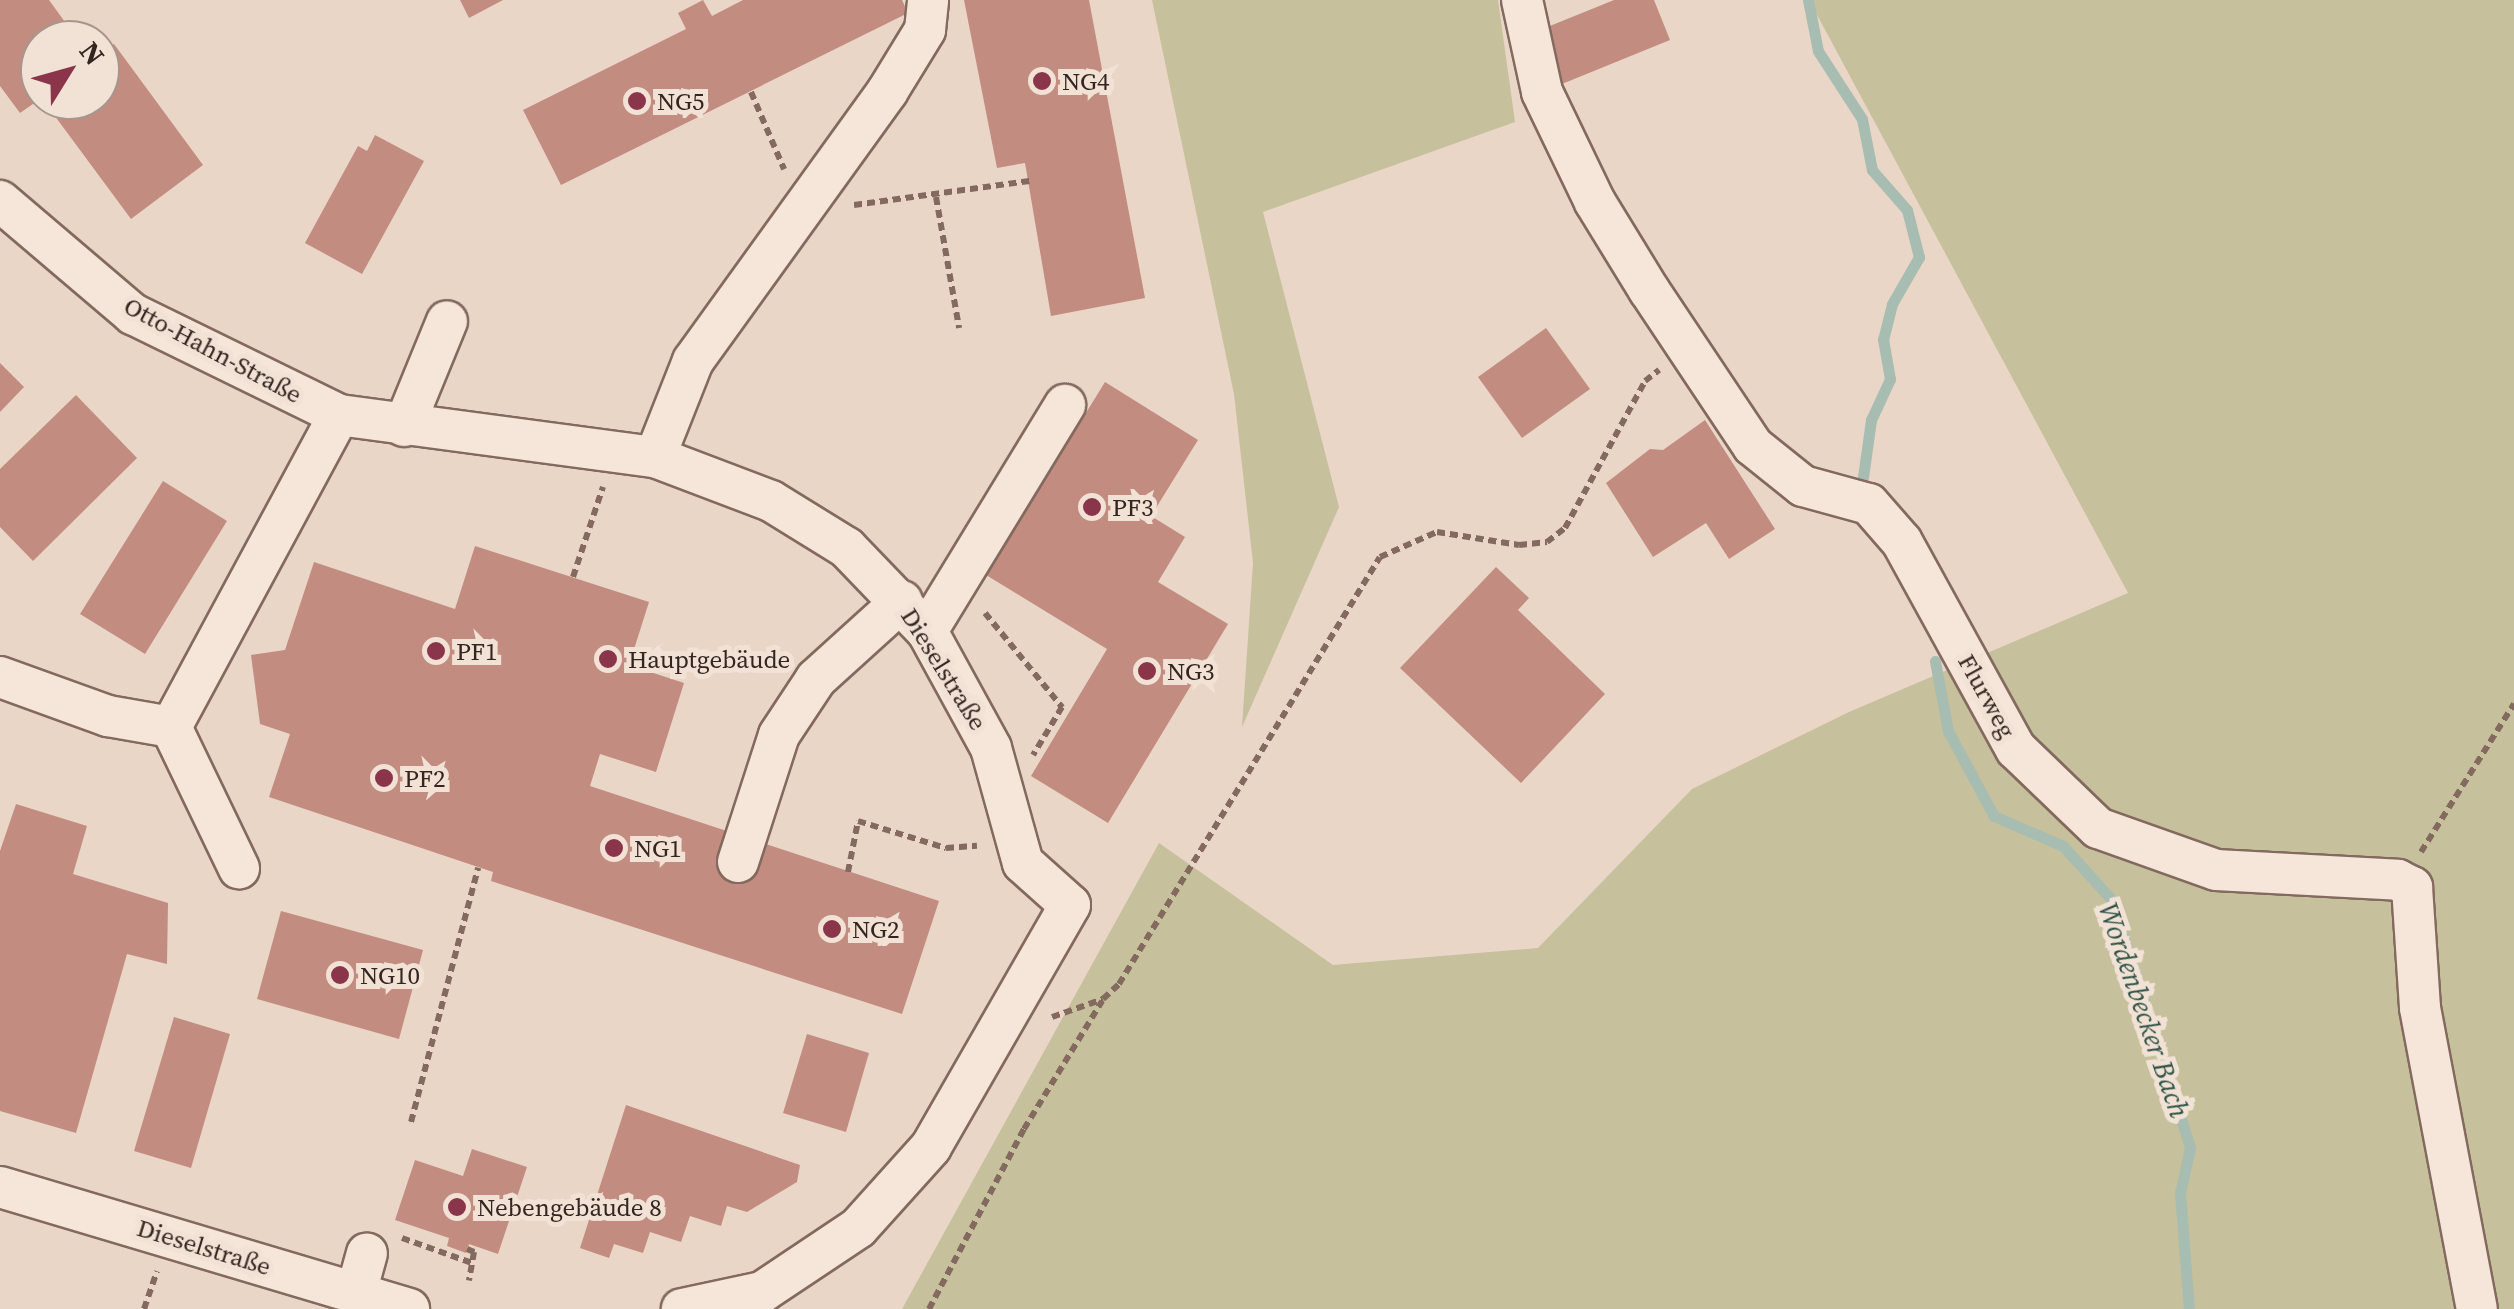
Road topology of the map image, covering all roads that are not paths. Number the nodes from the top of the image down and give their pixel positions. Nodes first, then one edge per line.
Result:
1 (928, 0) edge
2 (1522, 0) edge
3 (0, 200) edge
4 (447, 321) dead end
5 (1066, 405) dead end
6 (339, 415) junction
7 (404, 426) junction
8 (655, 457) junction
9 (914, 616) junction
10 (0, 677) edge
11 (171, 726) junction
12 (738, 862) dead end
13 (239, 868) dead end
14 (0, 1187) edge
15 (379, 1243) road end
16 (356, 1293) junction
17 (409, 1309) edge
18 (682, 1309) edge
19 (2477, 1309) edge

1 - 8 street
2 - 19 street, Flurweg
3 - 6 street, Otto-Hahn-Straße
4 - 7 street
5 - 9 street
6 - 7 street, Dieselstraße
6 - 11 street
7 - 8 street, Dieselstraße
8 - 9 street, Dieselstraße
9 - 12 street
9 - 18 street, Dieselstraße
10 - 11 street
11 - 13 street
14 - 16 street, Dieselstraße
15 - 16 street
16 - 17 street, Dieselstraße

